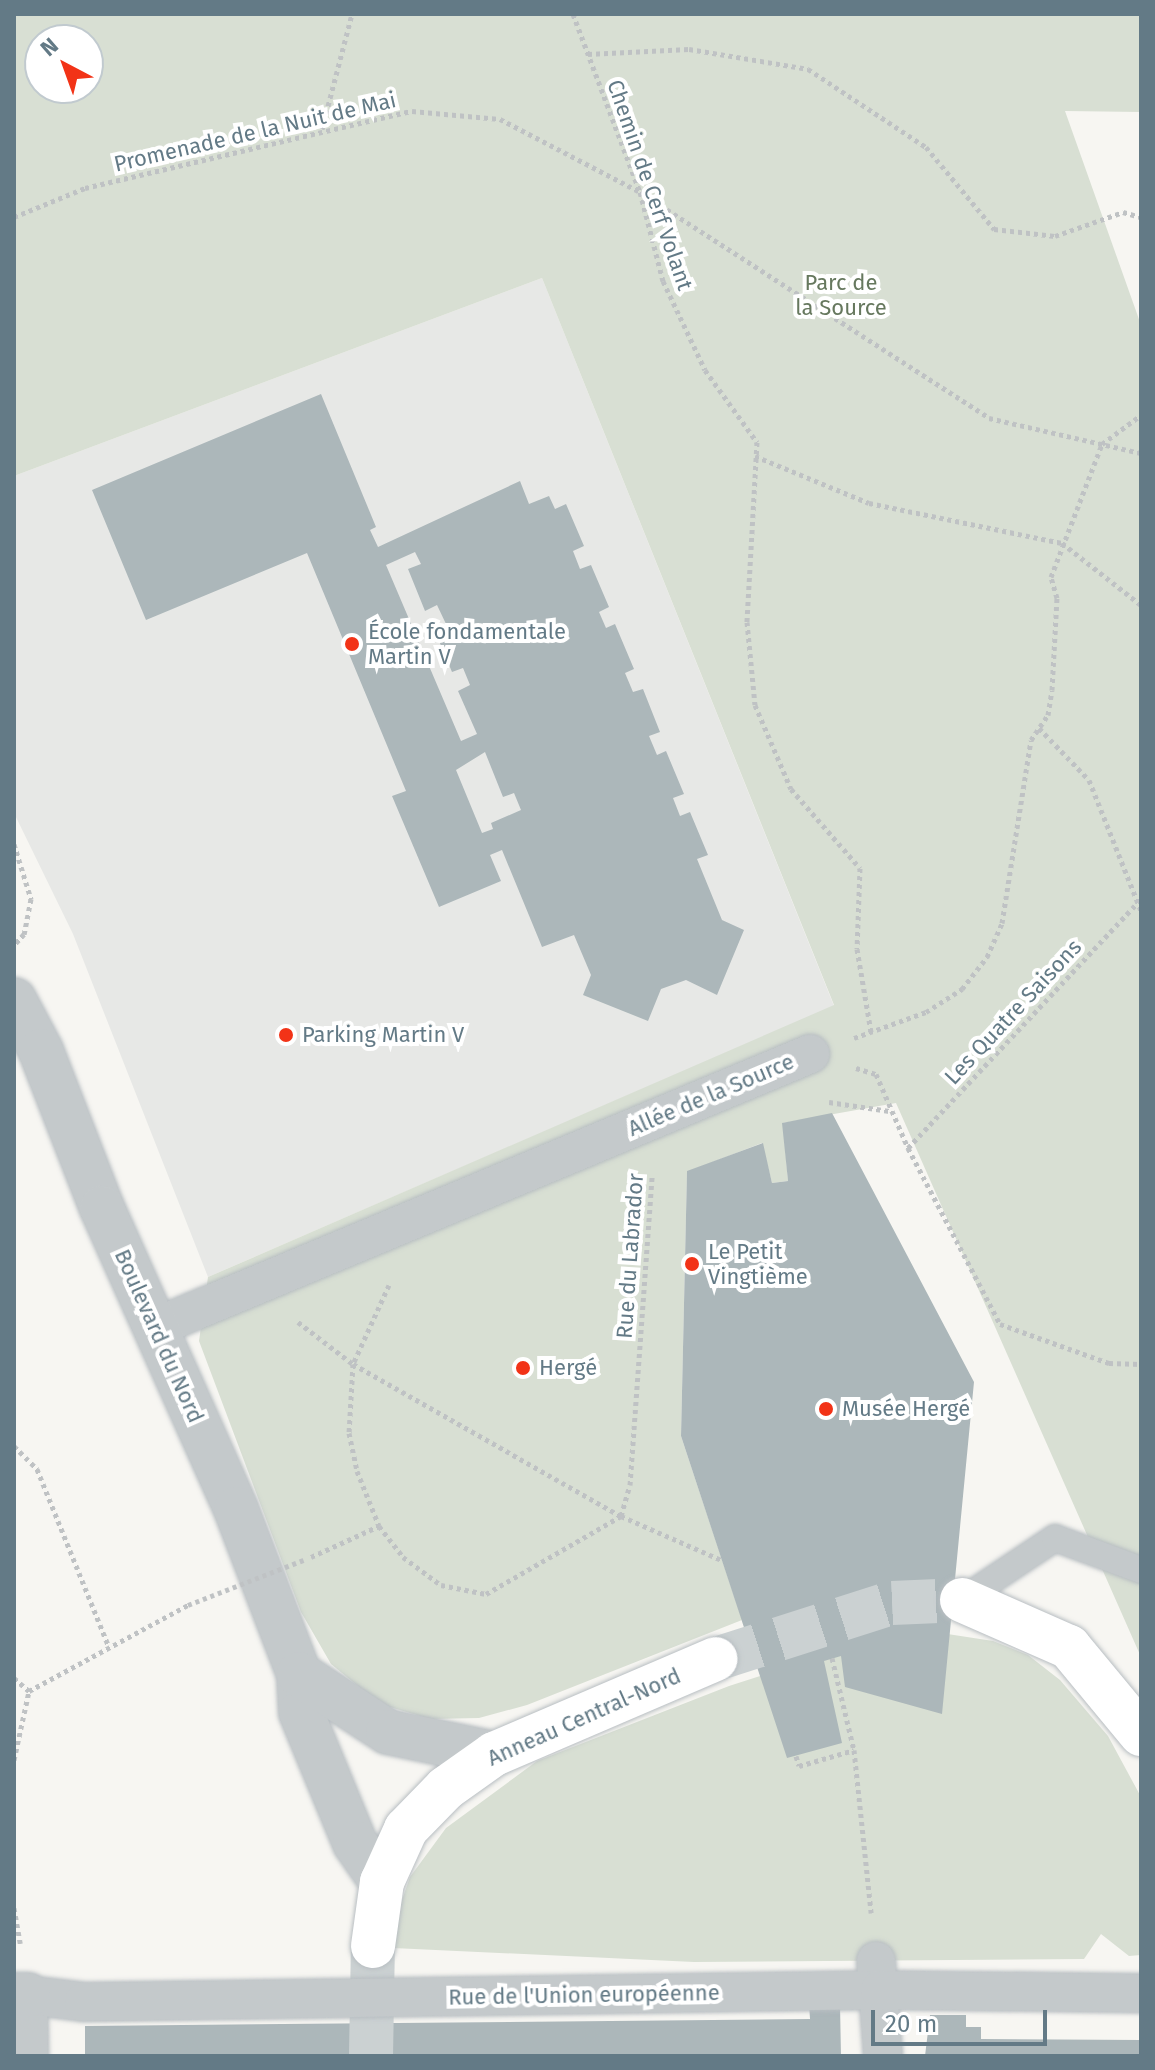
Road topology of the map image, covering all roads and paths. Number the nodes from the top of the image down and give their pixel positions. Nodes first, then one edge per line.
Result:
1 (352, 14) edge
2 (573, 14) edge
3 (588, 54) junction
4 (322, 130) junction
5 (640, 192) junction
6 (14, 217) edge
7 (1141, 217) edge
8 (1141, 415) edge
9 (1102, 444) junction
10 (1141, 453) edge
11 (755, 456) junction
12 (1062, 543) junction
13 (1141, 605) edge
14 (1039, 728) junction
15 (14, 844) edge
16 (1139, 901) edge
17 (1141, 911) edge
18 (14, 945) edge
19 (14, 1000) edge
20 (871, 1032) junction
21 (810, 1054) junction
22 (820, 1101) dead end
23 (889, 1111) junction
24 (908, 1148) junction
25 (653, 1163) dead end
26 (253, 1287) junction
27 (156, 1327) junction
28 (353, 1364) junction
29 (1141, 1364) edge
30 (14, 1446) edge
31 (621, 1516) junction
32 (379, 1526) junction
33 (721, 1560) dead end
34 (1141, 1570) edge
35 (962, 1600) joint
36 (109, 1647) junction
37 (832, 1658) dead end
38 (716, 1659) tunnel mouth
39 (299, 1674) junction
40 (14, 1678) edge
41 (29, 1691) junction
42 (1141, 1734) edge
43 (854, 1750) junction
44 (494, 1754) junction
45 (796, 1756) dead end
46 (14, 1760) edge
47 (382, 1882) junction
48 (373, 1946) tunnel mouth
49 (879, 1986) junction
50 (1141, 1993) edge
51 (21, 1995) edge
52 (29, 2056) edge
53 (883, 2056) edge

1 - 4 path
2 - 3 path, Chemin de Cerf Volant
3 - 5 path, Chemin de Cerf Volant
3 - 7 path
4 - 5 path, Promenade de la Nuit de Mai
4 - 6 path, Promenade de la Nuit de Mai
5 - 9 path, Promenade de la Nuit de Mai
5 - 11 path, Chemin de Cerf Volant
8 - 9 path
9 - 10 path, Promenade de la Nuit de Mai
9 - 12 path
11 - 12 path
11 - 20 path, Chemin de Cerf Volant
12 - 13 path
12 - 14 path
14 - 16 path
14 - 20 path
15 - 18 path
16 - 17 path
16 - 24 path, Les Quatre Saisons
19 - 27 street, Boulevard du Nord
20 - 21 path
21 - 23 path, Allée de la Source
21 - 26 street, Allée de la Source
22 - 23 path
23 - 24 path, Allée de la Source
24 - 29 path, Allée de la Source
25 - 31 path, Rue du Labrador
26 - 27 street, Allée de la Source
26 - 28 path
27 - 39 street, Boulevard du Nord
28 - 31 path
28 - 32 path
30 - 36 path
31 - 32 path
31 - 33 path
32 - 36 path, bridge
34 - 35 lane
35 - 42 main road
36 - 41 path
37 - 43 path
38 - 44 main road, Anneau Central-Nord
39 - 44 street
39 - 47 street, Boulevard du Nord
40 - 41 path
41 - 46 path
43 - 45 path
43 - 49 path
44 - 47 main road, Anneau Central-Nord
47 - 48 main road, Anneau Central-Nord
49 - 50 street, Rue de l'Union européenne
49 - 51 street, Rue de l'Union européenne
49 - 53 street
51 - 52 street

